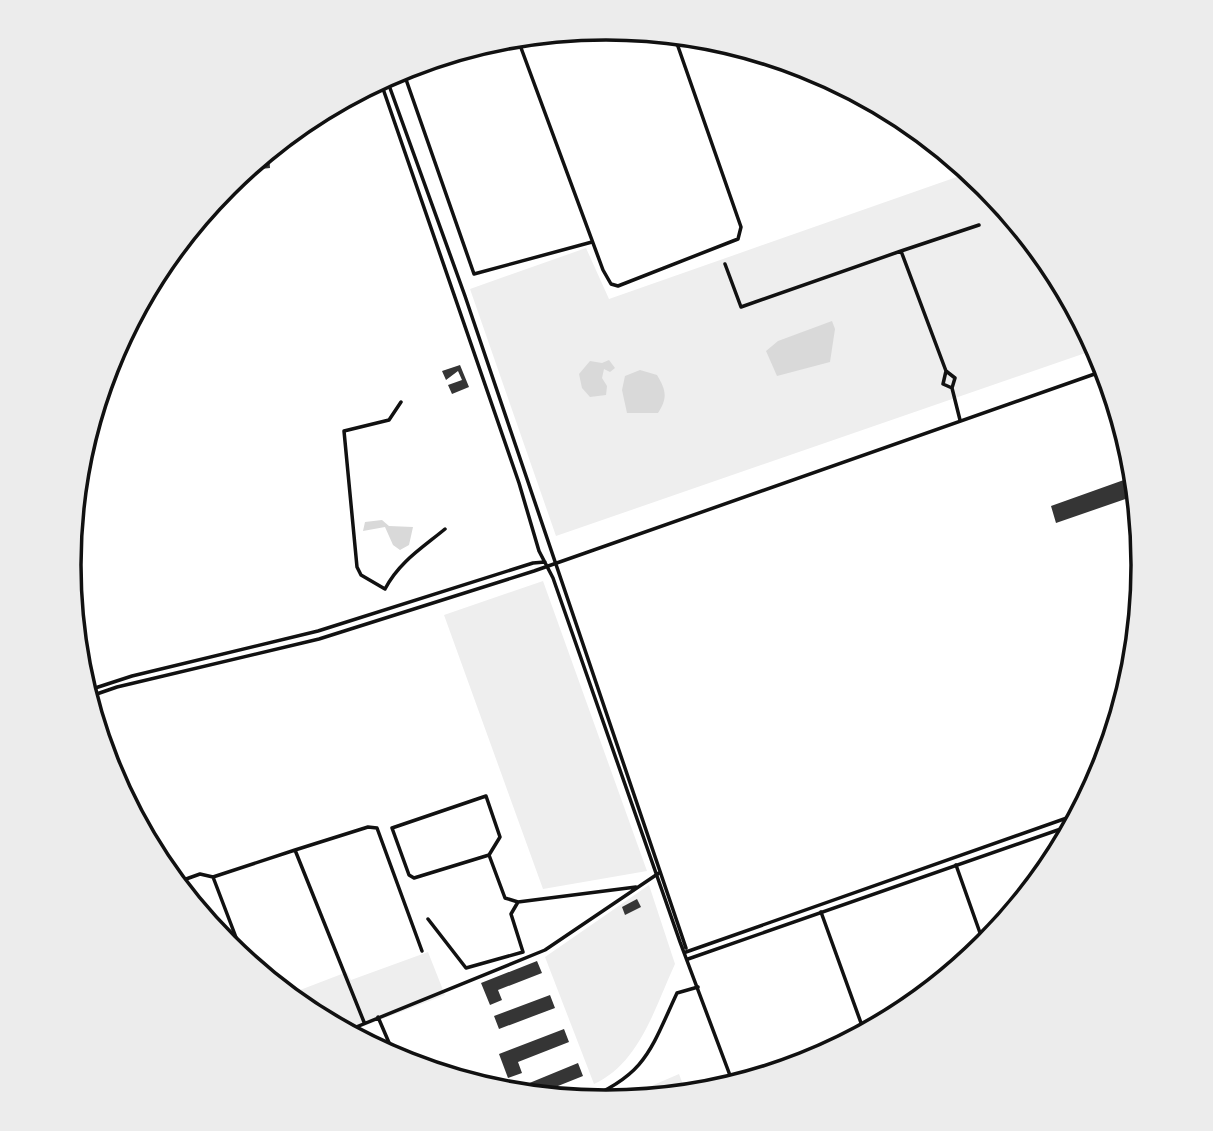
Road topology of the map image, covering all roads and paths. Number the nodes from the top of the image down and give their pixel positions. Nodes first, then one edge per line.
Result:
1 (677, 45) edge
2 (521, 48) edge
3 (406, 80) edge
4 (390, 87) edge
5 (383, 90) edge
6 (979, 225) dead end
7 (592, 242) junction
8 (901, 251) junction
9 (725, 264) dead end
10 (946, 371) junction
11 (1096, 374) edge
12 (952, 388) junction
13 (401, 402) dead end
14 (960, 420) junction
15 (445, 529) dead end
16 (554, 562) junction
17 (546, 563) junction
18 (96, 688) edge
19 (97, 694) edge
20 (1067, 818) edge
21 (1060, 829) edge
22 (295, 850) junction
23 (489, 855) junction
24 (956, 865) junction
25 (214, 877) junction
26 (186, 879) edge
27 (518, 902) junction
28 (821, 912) junction
29 (428, 919) dead end
30 (981, 934) edge
31 (237, 939) edge
32 (422, 951) dead end
33 (686, 952) junction
34 (688, 959) junction
35 (698, 986) junction
36 (379, 1016) junction
37 (861, 1024) edge
38 (356, 1027) edge
39 (390, 1044) edge
40 (730, 1076) edge
41 (606, 1091) edge

1 - 7 street
2 - 7 street
3 - 7 street
4 - 16 street
5 - 17 street
6 - 8 street
8 - 9 street
8 - 10 street
10 - 12 street
10 - 12 street
11 - 14 street
12 - 14 street
13 - 15 street
14 - 16 street
16 - 17 street
16 - 33 street
17 - 18 street
17 - 19 street
17 - 33 street
20 - 33 street
21 - 24 street
22 - 25 street
22 - 32 street
22 - 36 street
23 - 23 street
23 - 27 street
24 - 28 street
24 - 30 street
25 - 26 street
25 - 31 street
27 - 29 street
27 - 36 street
28 - 34 street
28 - 37 street
33 - 34 street
34 - 35 street
35 - 40 street
35 - 41 street
36 - 38 street
36 - 39 street

